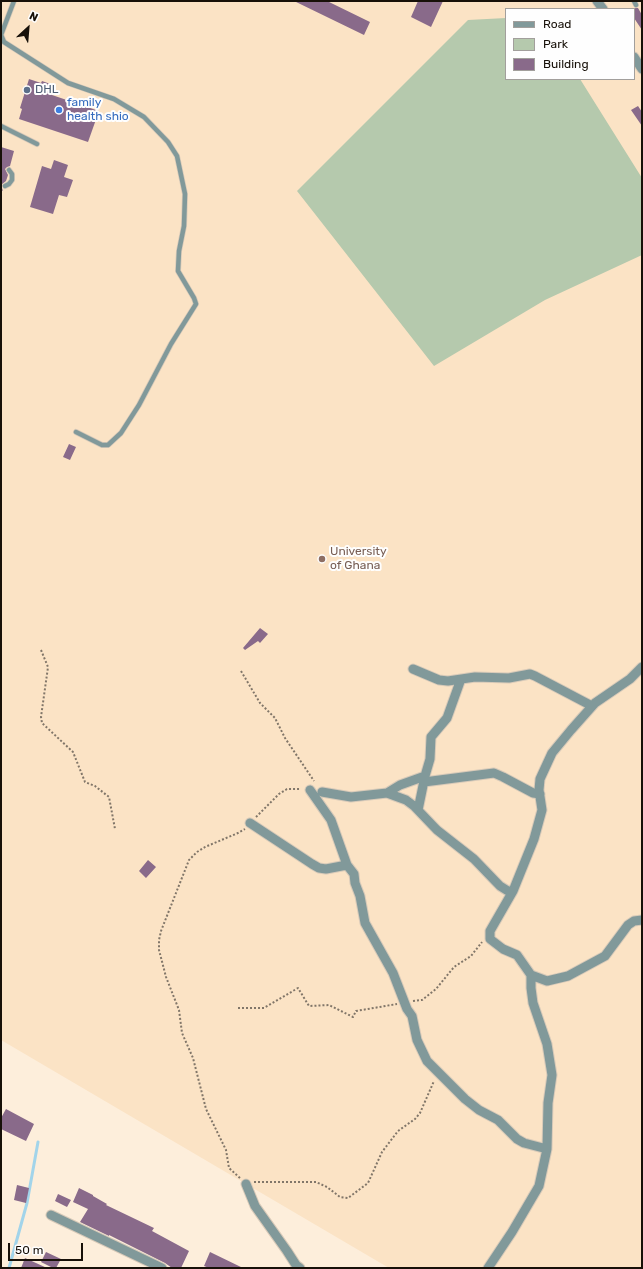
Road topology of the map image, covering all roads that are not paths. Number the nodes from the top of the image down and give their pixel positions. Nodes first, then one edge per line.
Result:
1 (14, 1) edge
2 (2, 44) edge
3 (635, 59) edge
4 (642, 70) edge
5 (1, 126) edge
6 (37, 144) dead end
7 (9, 170) dead end
8 (5, 186) dead end
9 (76, 432) dead end
10 (642, 667) edge
11 (413, 669) dead end
12 (461, 679) junction
13 (592, 706) junction
14 (424, 779) junction
15 (310, 790) road end
16 (322, 792) road end
17 (387, 792) junction
18 (540, 794) junction
19 (418, 810) junction
20 (250, 823) road end
21 (347, 865) junction
22 (513, 891) junction
23 (642, 920) edge
24 (531, 975) junction
25 (547, 1150) junction
26 (246, 1184) road end
27 (51, 1215) dead end
28 (151, 1266) edge
29 (162, 1268) edge
30 (300, 1268) edge
31 (488, 1268) edge

1 - 2 lane
2 - 9 lane
3 - 4 street
5 - 6 lane
7 - 8 lane
10 - 13 street
11 - 12 street
12 - 13 street
12 - 14 street
13 - 18 street
14 - 17 street
14 - 18 street
14 - 19 street
15 - 21 street
16 - 17 street
17 - 19 street
18 - 22 street
19 - 22 street
20 - 21 street
21 - 25 street
22 - 24 street
23 - 24 street
24 - 25 street
25 - 31 street
26 - 30 street
27 - 28 street
28 - 29 street

